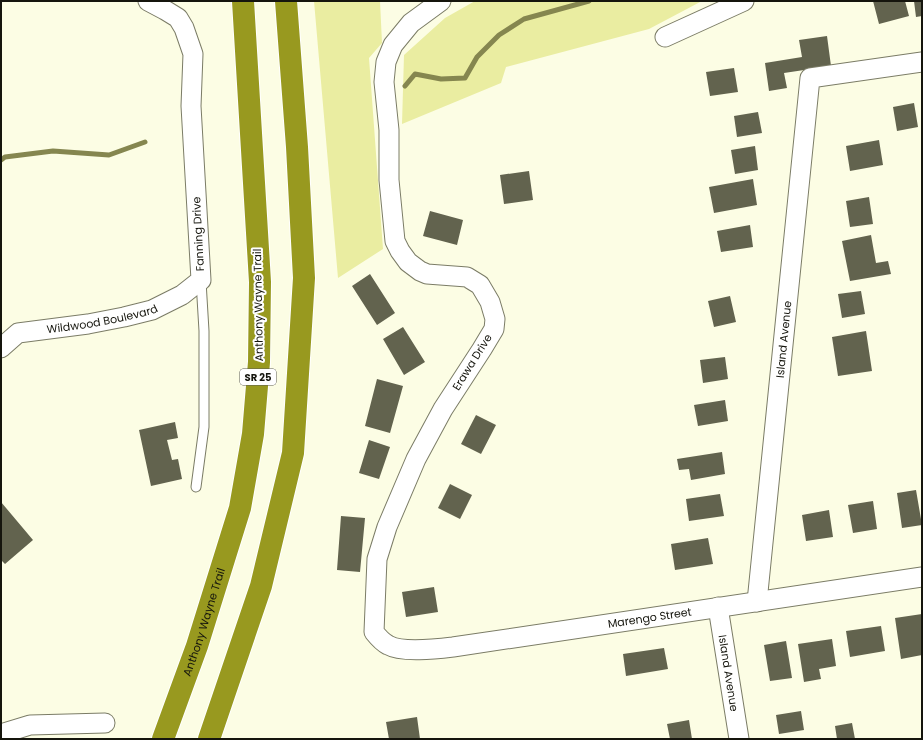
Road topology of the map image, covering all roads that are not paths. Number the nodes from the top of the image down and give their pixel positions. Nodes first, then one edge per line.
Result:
1 (148, 1) edge
2 (243, 1) edge
3 (286, 1) edge
4 (441, 1) edge
5 (744, 1) edge
6 (665, 36) dead end
7 (922, 62) edge
8 (201, 280) junction
9 (1, 348) edge
10 (196, 487) dead end
11 (922, 577) edge
12 (757, 602) junction
13 (718, 608) junction
14 (380, 639) joint
15 (105, 723) dead end
16 (1, 734) edge
17 (164, 739) edge
18 (209, 739) edge
19 (739, 739) edge

1 - 8 street, Fanning Drive
2 - 17 highway, Anthony Wayne Trail / SR 25
3 - 18 highway
4 - 14 street, Erawa Drive
5 - 6 street
7 - 12 street, Island Avenue
8 - 9 street, Wildwood Boulevard
8 - 10 lane, Fanning Drive
11 - 12 street, Marengo Street
12 - 13 street, Marengo Street
13 - 14 street, Marengo Street
13 - 19 street, Island Avenue
15 - 16 street

